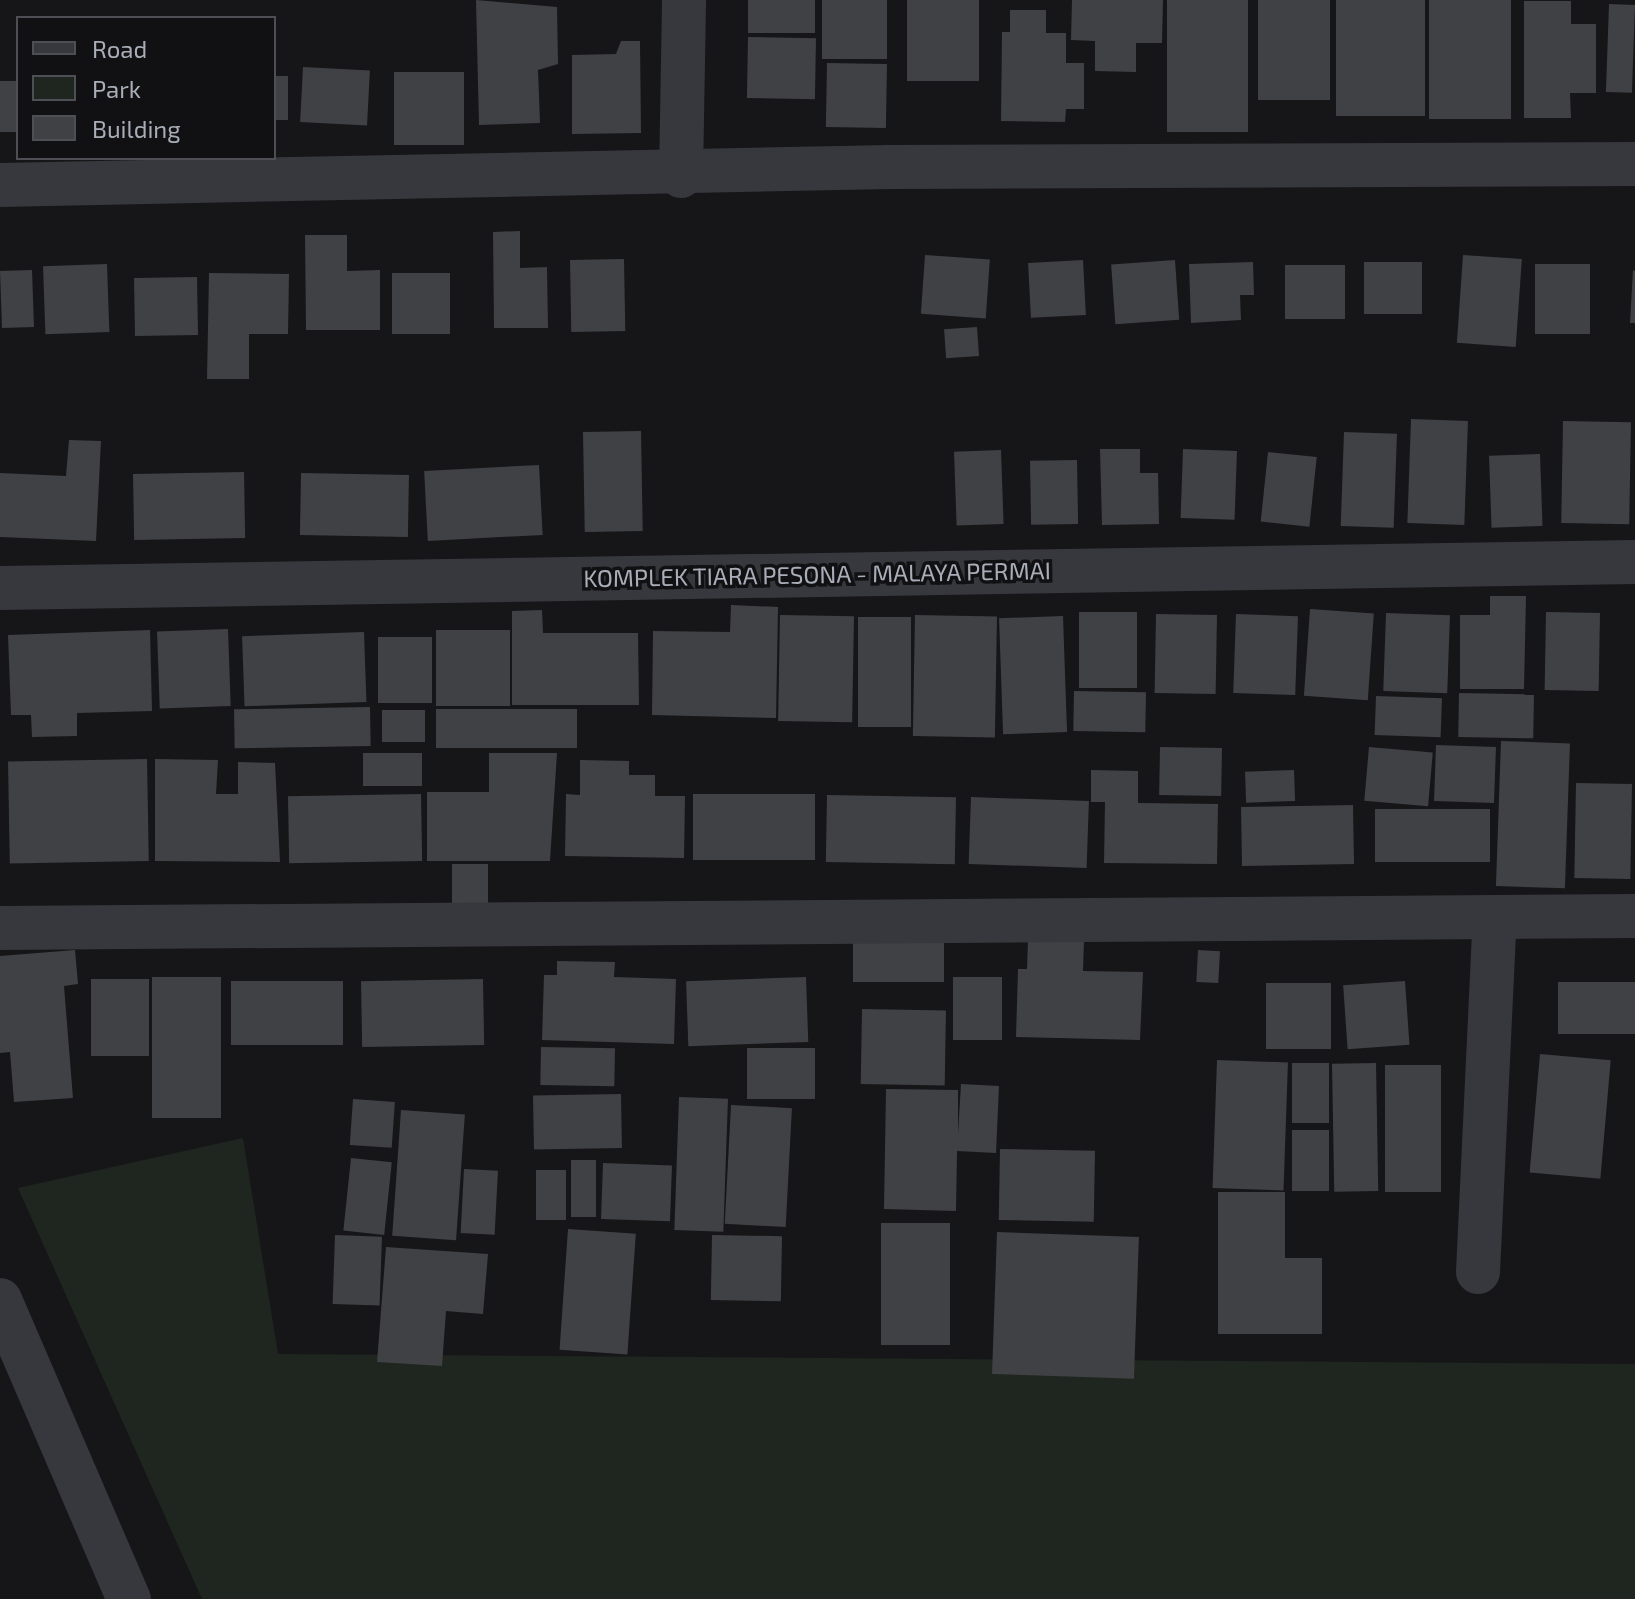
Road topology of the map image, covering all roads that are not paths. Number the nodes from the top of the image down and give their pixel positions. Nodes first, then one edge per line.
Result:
1 (684, 0) edge
2 (1635, 164) edge
3 (681, 176) junction
4 (0, 185) edge
5 (1635, 562) edge
6 (0, 588) edge
7 (1635, 916) edge
8 (1495, 918) junction
9 (0, 928) edge
10 (1478, 1272) dead end
11 (0, 1300) edge
12 (129, 1599) edge

1 - 3 street
2 - 3 street
3 - 4 street
5 - 6 street, KOMPLEK TIARA PESONA - MALAYA PERMAI
7 - 8 street
8 - 9 street
8 - 10 street
11 - 12 street

